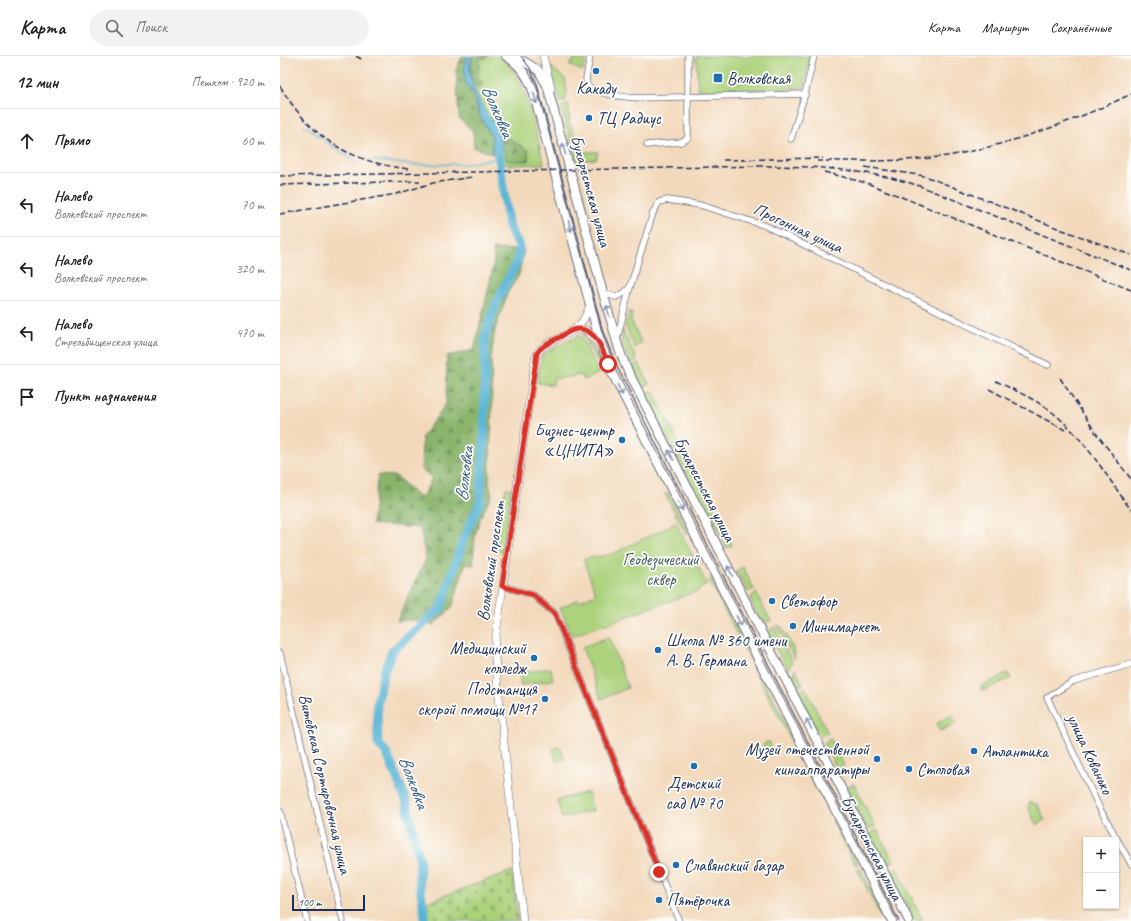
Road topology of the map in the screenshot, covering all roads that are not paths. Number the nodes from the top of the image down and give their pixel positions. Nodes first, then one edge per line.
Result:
1 (506, 56) edge
2 (543, 56) edge
3 (590, 56) edge
4 (688, 56) edge
5 (814, 56) edge
6 (519, 59) edge
7 (539, 72) junction
8 (529, 80) junction
9 (805, 94) junction
10 (689, 97) junction
11 (552, 104) junction
12 (791, 139) dead end
13 (647, 145) dead end
14 (630, 287) junction
15 (603, 293) junction
16 (590, 305) junction
17 (575, 329) junction
18 (616, 340) junction
19 (602, 347) junction
20 (1048, 365) dead end
21 (502, 586) junction
22 (280, 652) edge
23 (1131, 664) edge
24 (280, 811) edge
25 (1131, 864) edge
26 (908, 918) edge
27 (307, 921) edge
28 (343, 921) edge
29 (523, 921) edge
30 (679, 921) edge
31 (892, 921) edge
32 (896, 921) edge

1 - 6 main road
2 - 11 street
3 - 10 street
4 - 10 street
5 - 9 street
6 - 7 main road, Бухарестская улица
6 - 8 main road, Бухарестская улица
7 - 8 main road
7 - 11 main road, Бухарестская улица
8 -> 16 main road, Бухарестская улица
9 - 10 street
9 - 12 street
10 - 13 street
15 -> 11 main road, Бухарестская улица
14 - 15 street
14 - 18 street, Прогонная улица
14 - 20 street, Прогонная улица
18 -> 15 main road, Бухарестская улица
16 - 17 street, Волковский проспект
16 - 19 main road, Бухарестская улица
17 - 19 street
17 - 21 street, Волковский проспект
26 -> 18 main road, Бухарестская улица
19 -> 31 main road, Бухарестская улица
21 - 29 street, Волковский проспект
21 - 30 street
22 - 28 street, Витебская Сортировочная улица
23 - 25 street, улица Кованько
24 - 27 street
26 - 32 main road

